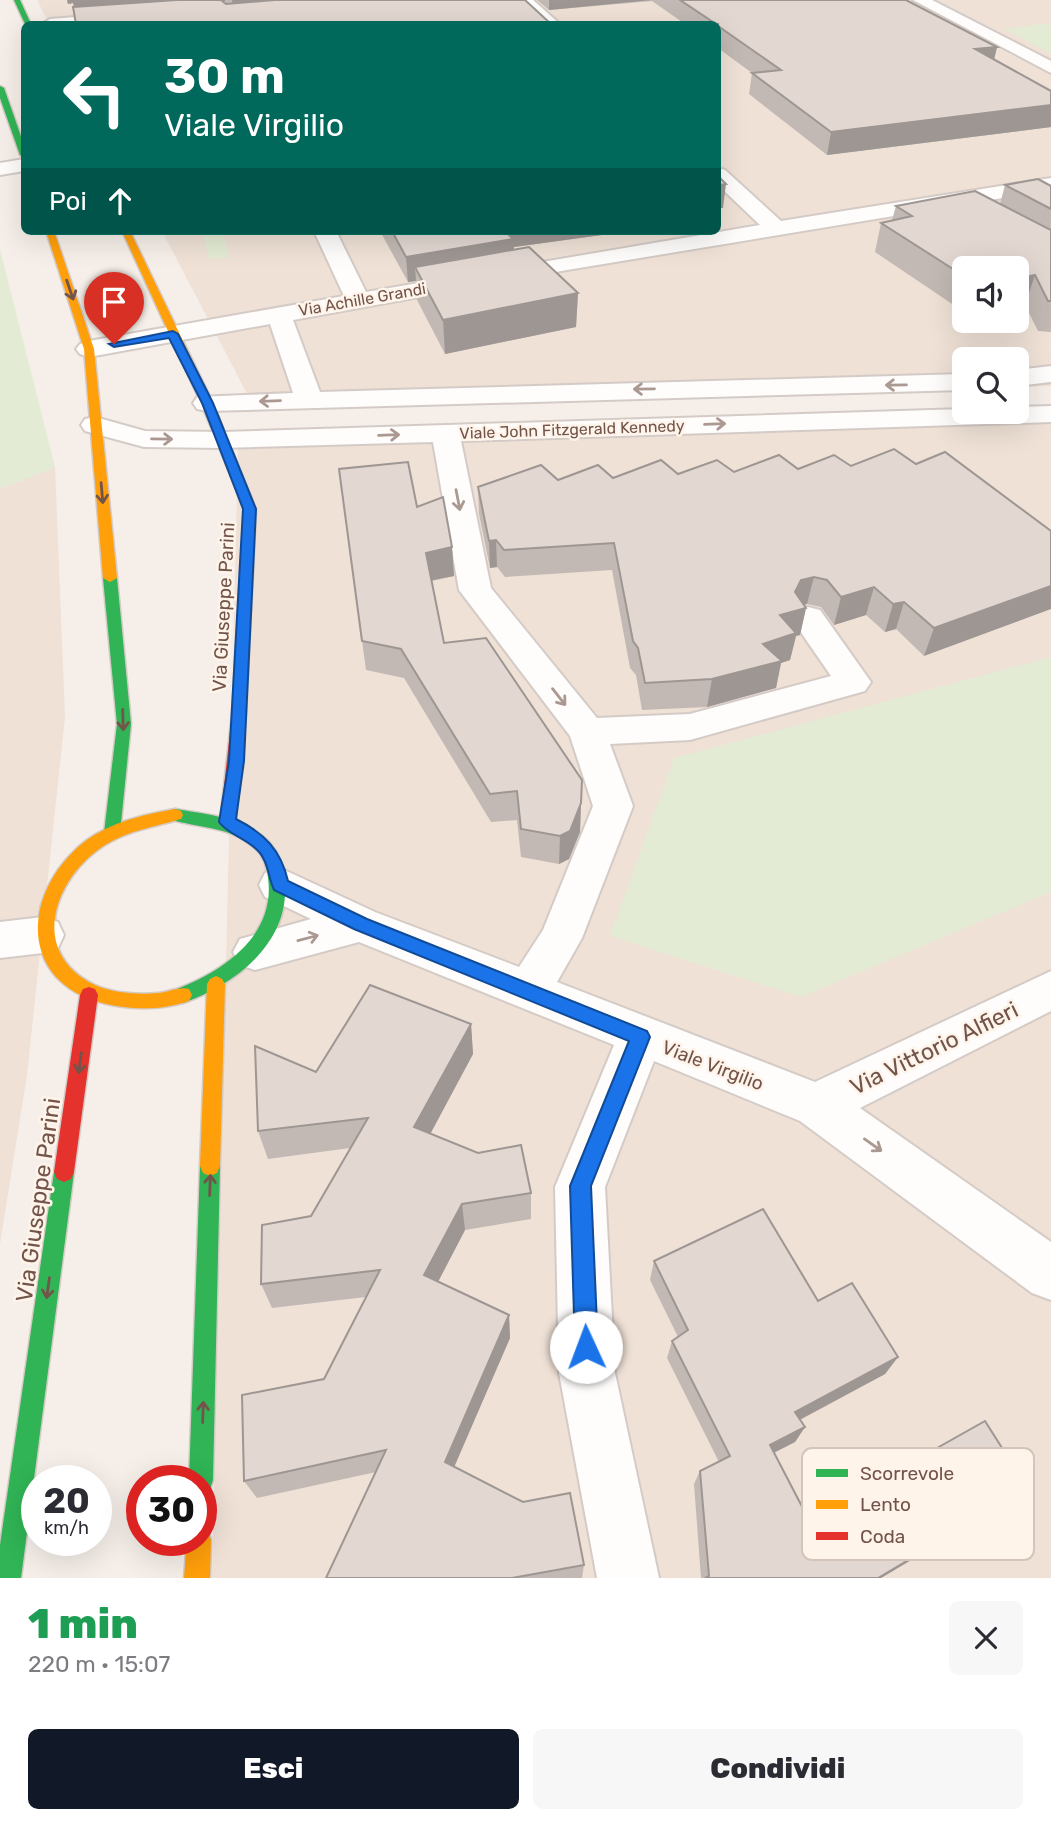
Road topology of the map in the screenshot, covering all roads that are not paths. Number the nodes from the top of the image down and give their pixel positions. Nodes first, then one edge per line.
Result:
1 (17, 0) edge
2 (524, 0) edge
3 (920, 0) edge
4 (144, 16) edge
5 (27, 21) edge
6 (85, 21) edge
7 (548, 21) edge
8 (1051, 68) edge
9 (0, 88) edge
10 (21, 147) edge
11 (21, 166) edge
12 (0, 169) edge
13 (721, 177) edge
14 (1051, 184) edge
15 (21, 186) edge
16 (0, 189) edge
17 (954, 200) junction
18 (978, 214) edge
19 (778, 230) junction
20 (51, 235) edge
21 (128, 235) edge
22 (327, 235) edge
23 (358, 300) junction
24 (279, 314) junction
25 (173, 334) junction
26 (89, 349) junction
27 (1051, 374) edge
28 (1029, 377) edge
29 (952, 382) edge
30 (309, 399) junction
31 (207, 403) junction
32 (1051, 414) edge
33 (95, 425) junction
34 (444, 433) junction
35 (222, 440) junction
36 (807, 618) edge
37 (587, 732) junction
38 (228, 822) junction
39 (112, 833) junction
40 (281, 885) junction
41 (360, 924) junction
42 (43, 935) junction
43 (0, 940) edge
44 (255, 952) junction
45 (216, 984) junction
46 (528, 991) junction
47 (89, 995) junction
48 (1049, 995) edge
49 (640, 1037) junction
50 (817, 1105) junction
51 (1051, 1275) edge
52 (201, 1465) edge
53 (199, 1556) edge
54 (8, 1578) edge
55 (198, 1578) edge
56 (628, 1578) edge

1 - 5 street
2 - 7 street
3 - 8 street
4 - 6 street
9 - 10 street
11 - 12 street
13 - 19 street
14 - 17 street, Via Achille Grandi
15 - 16 street
17 - 18 street
17 - 19 street, Via Achille Grandi
19 - 23 street, Via Achille Grandi
20 -> 26 street
21 - 25 street, Via Giuseppe Parini
22 - 23 street
23 - 24 street, Via Achille Grandi
24 - 25 street, Via Achille Grandi
24 - 30 street
25 - 26 street, Via Achille Grandi
25 - 31 street, Via Giuseppe Parini
26 - 33 street
27 - 28 street
29 -> 30 street, Viale John Fitzgerald Kennedy
30 -> 31 street, Viale John Fitzgerald Kennedy
31 - 35 street, Via Giuseppe Parini
34 -> 32 street, Viale John Fitzgerald Kennedy
33 -> 35 street, Viale John Fitzgerald Kennedy
33 -> 39 street
35 -> 34 street, Viale John Fitzgerald Kennedy
34 -> 37 street
35 - 38 street, Via Giuseppe Parini
36 - 37 street
37 - 46 street
38 - 39 street
38 - 40 street
39 - 42 street
40 - 41 street, Viale Virgilio
40 - 44 street
44 -> 41 street
41 - 46 street, Viale Virgilio
42 - 43 street
42 - 47 street
44 - 45 street
45 - 47 street
52 -> 45 street
46 - 49 street, Viale Virgilio
47 -> 54 street, Via Giuseppe Parini
48 - 50 street, Via Vittorio Alfieri
49 - 50 street, Viale Virgilio
49 - 56 street
50 -> 51 street, Viale Virgilio
53 - 55 street

